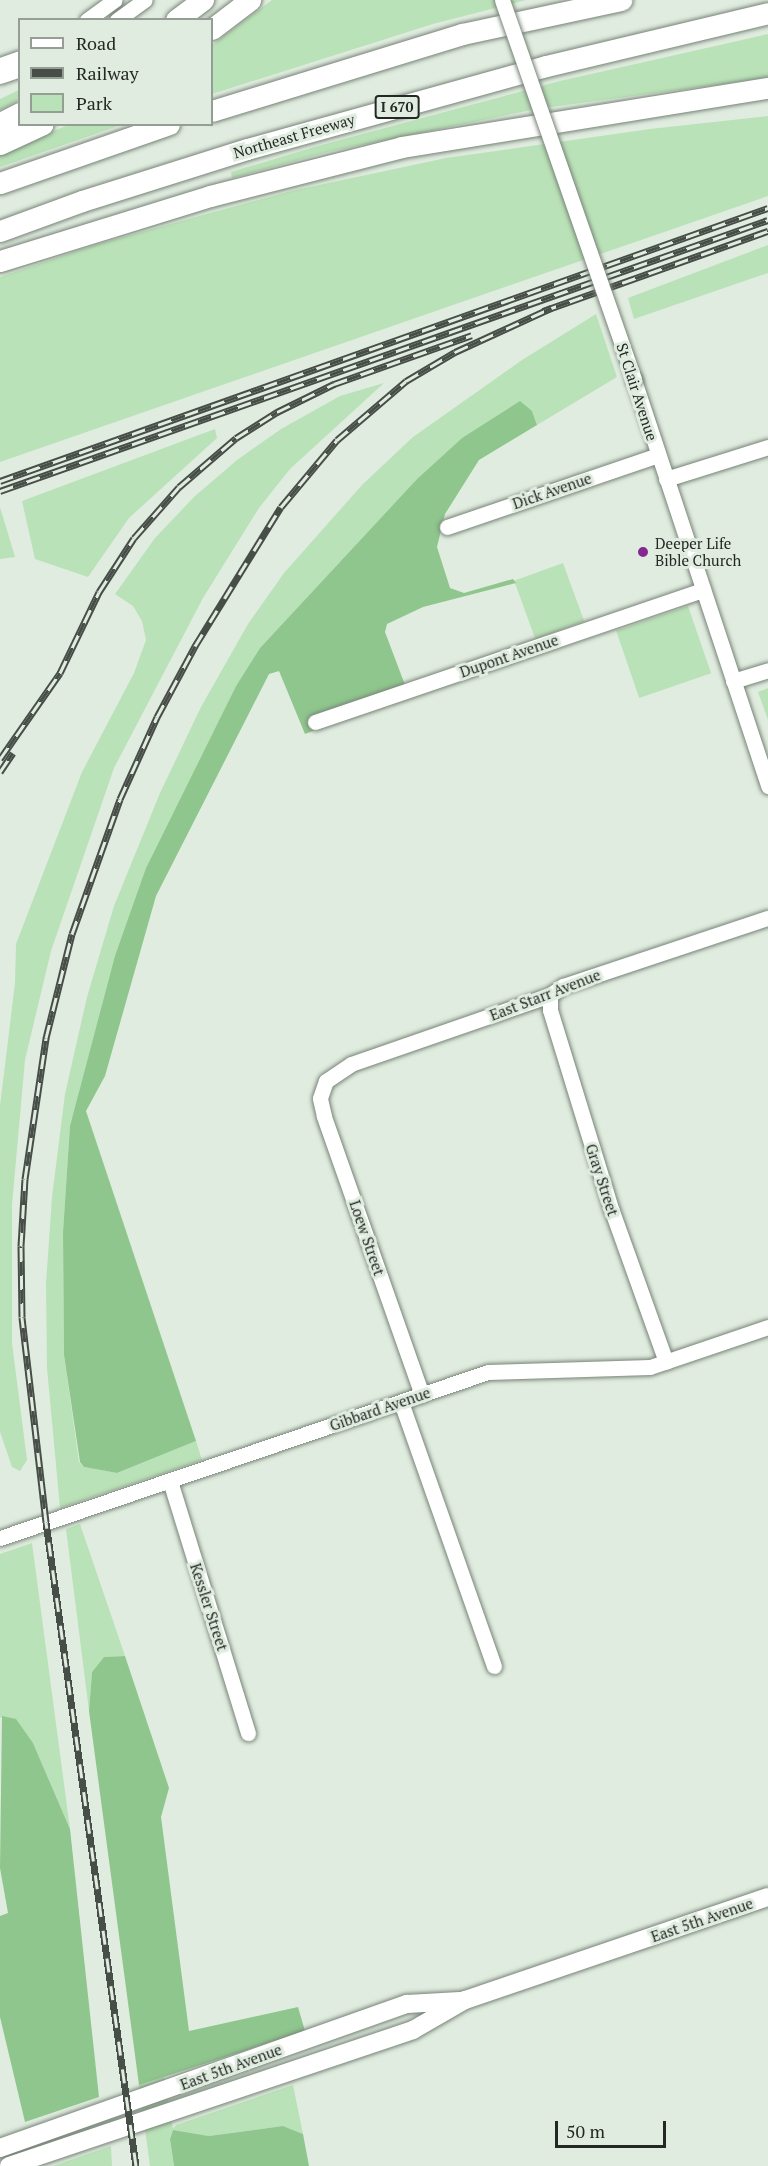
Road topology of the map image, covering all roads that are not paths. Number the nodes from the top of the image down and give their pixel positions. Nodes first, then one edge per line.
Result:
1 (115, 0) edge
2 (145, 0) edge
3 (203, 0) edge
4 (250, 0) edge
5 (502, 0) edge
6 (574, 0) edge
7 (621, 0) edge
8 (768, 13) edge
9 (90, 18) edge
10 (120, 18) edge
11 (179, 18) edge
12 (213, 28) edge
13 (462, 34) junction
14 (18, 59) edge
15 (0, 65) edge
16 (18, 70) edge
17 (0, 76) edge
18 (768, 88) edge
19 (768, 98) edge
20 (682, 102) junction
21 (213, 111) edge
22 (18, 114) edge
23 (0, 123) edge
24 (39, 126) edge
25 (164, 126) edge
26 (0, 144) edge
27 (0, 183) edge
28 (0, 231) edge
29 (0, 261) edge
30 (768, 447) edge
31 (658, 455) junction
32 (666, 479) junction
33 (447, 527) dead end
34 (703, 590) junction
35 (768, 670) edge
36 (733, 681) junction
37 (315, 722) dead end
38 (768, 786) edge
39 (768, 918) edge
40 (550, 995) junction
41 (326, 1081) joint
42 (768, 1327) edge
43 (666, 1362) junction
44 (422, 1395) junction
45 (400, 1402) junction
46 (170, 1481) junction
47 (0, 1538) edge
48 (494, 1666) dead end
49 (248, 1733) dead end
50 (768, 1897) edge
51 (465, 2000) junction
52 (0, 2148) edge
53 (9, 2166) edge

1 - 9 street
2 - 10 street
3 - 11 highway
4 - 12 highway
5 - 31 street, St Clair Avenue, bridge
6 - 13 highway
7 - 13 highway
8 - 28 highway, Northeast Freeway / I 670
13 - 21 highway
14 - 15 street
16 - 17 street
18 - 20 highway
19 - 20 highway
20 - 29 highway
22 - 23 highway
24 - 26 highway
25 - 27 highway
30 - 32 street
31 - 32 street, St Clair Avenue
31 - 33 street, Dick Avenue
32 - 34 street, St Clair Avenue
34 - 36 street, St Clair Avenue
34 - 37 street, Dupont Avenue
35 - 36 street
36 - 38 street, St Clair Avenue
39 - 40 street, East Starr Avenue
40 - 41 street, East Starr Avenue
40 - 43 street, Gray Street
41 - 44 street, Loew Street
42 - 43 street, Gibbard Avenue
43 - 44 street, Gibbard Avenue
44 - 45 street, Gibbard Avenue
45 - 46 street, Gibbard Avenue
45 - 48 street
46 - 47 street, Gibbard Avenue
46 - 49 street, Kessler Street
50 - 51 main road, East 5th Avenue
51 - 52 main road, East 5th Avenue
51 - 53 main road, East 5th Avenue

